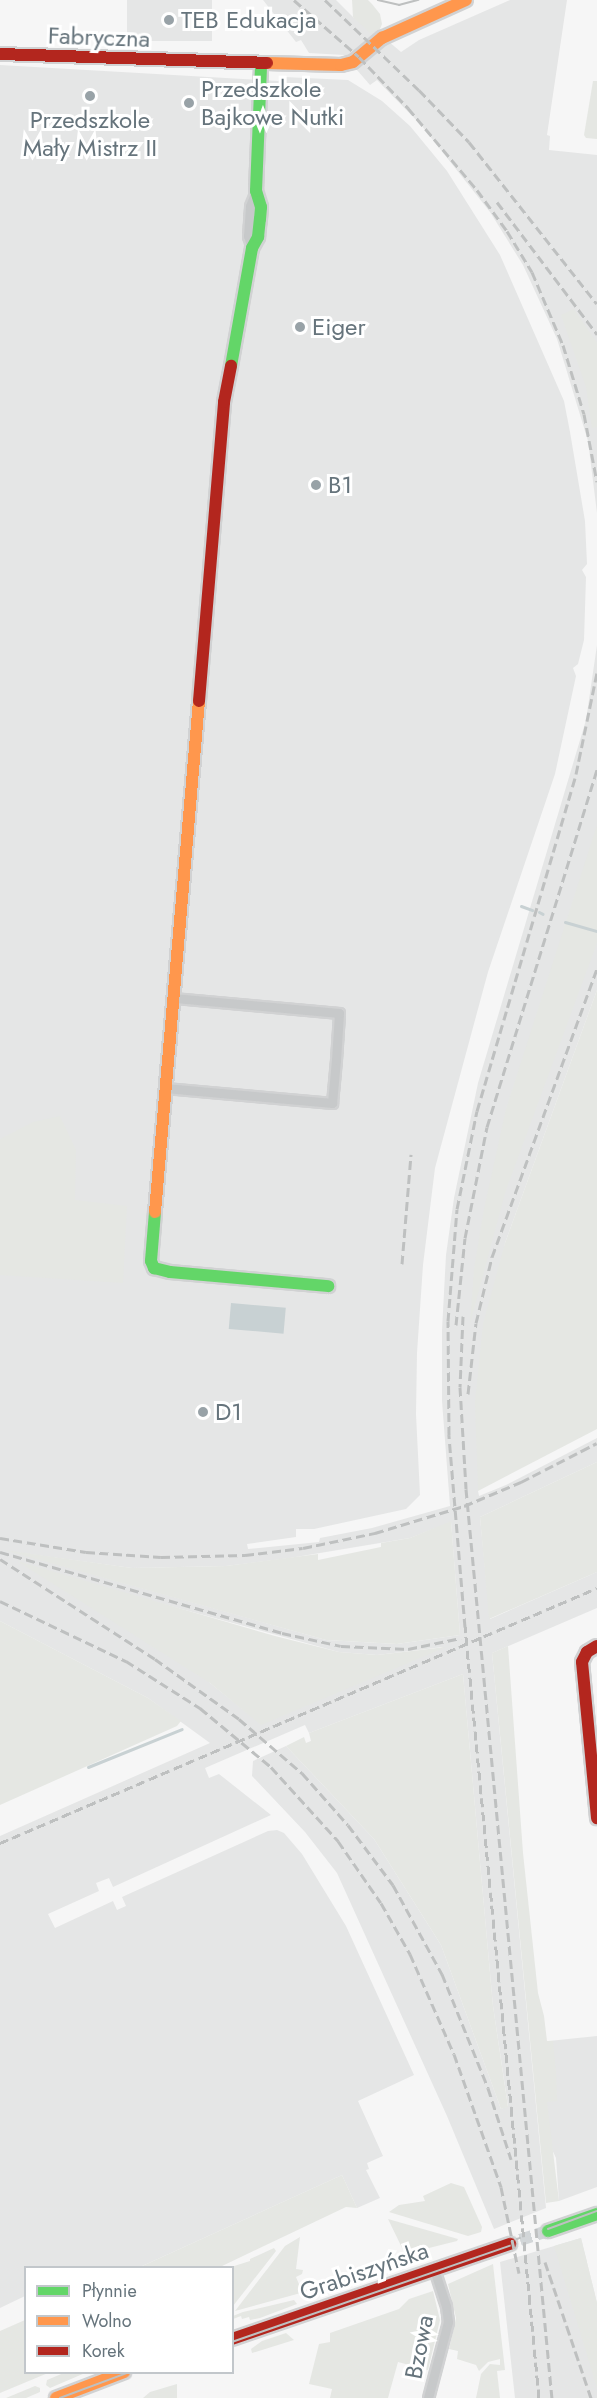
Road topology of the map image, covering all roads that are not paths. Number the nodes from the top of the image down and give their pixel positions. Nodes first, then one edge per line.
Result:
1 (466, 0) edge
2 (0, 54) edge
3 (261, 64) junction
4 (173, 998) junction
5 (165, 1088) junction
6 (328, 1286) dead end
7 (597, 1646) edge
8 (597, 1818) edge
9 (597, 2214) edge
10 (548, 2231) tunnel mouth
11 (516, 2242) tunnel mouth
12 (434, 2269) junction
13 (234, 2338) edge
14 (121, 2374) edge
15 (56, 2398) edge
16 (428, 2398) edge

1 - 3 street, Fabryczna
2 - 3 street, Fabryczna
3 - 4 street
4 - 5 street
4 - 5 street
5 - 6 street
7 - 8 street
9 - 10 street
11 - 12 street, Grabiszyńska
12 - 13 street, Grabiszyńska
12 - 16 street, Bzowa
14 - 15 street

